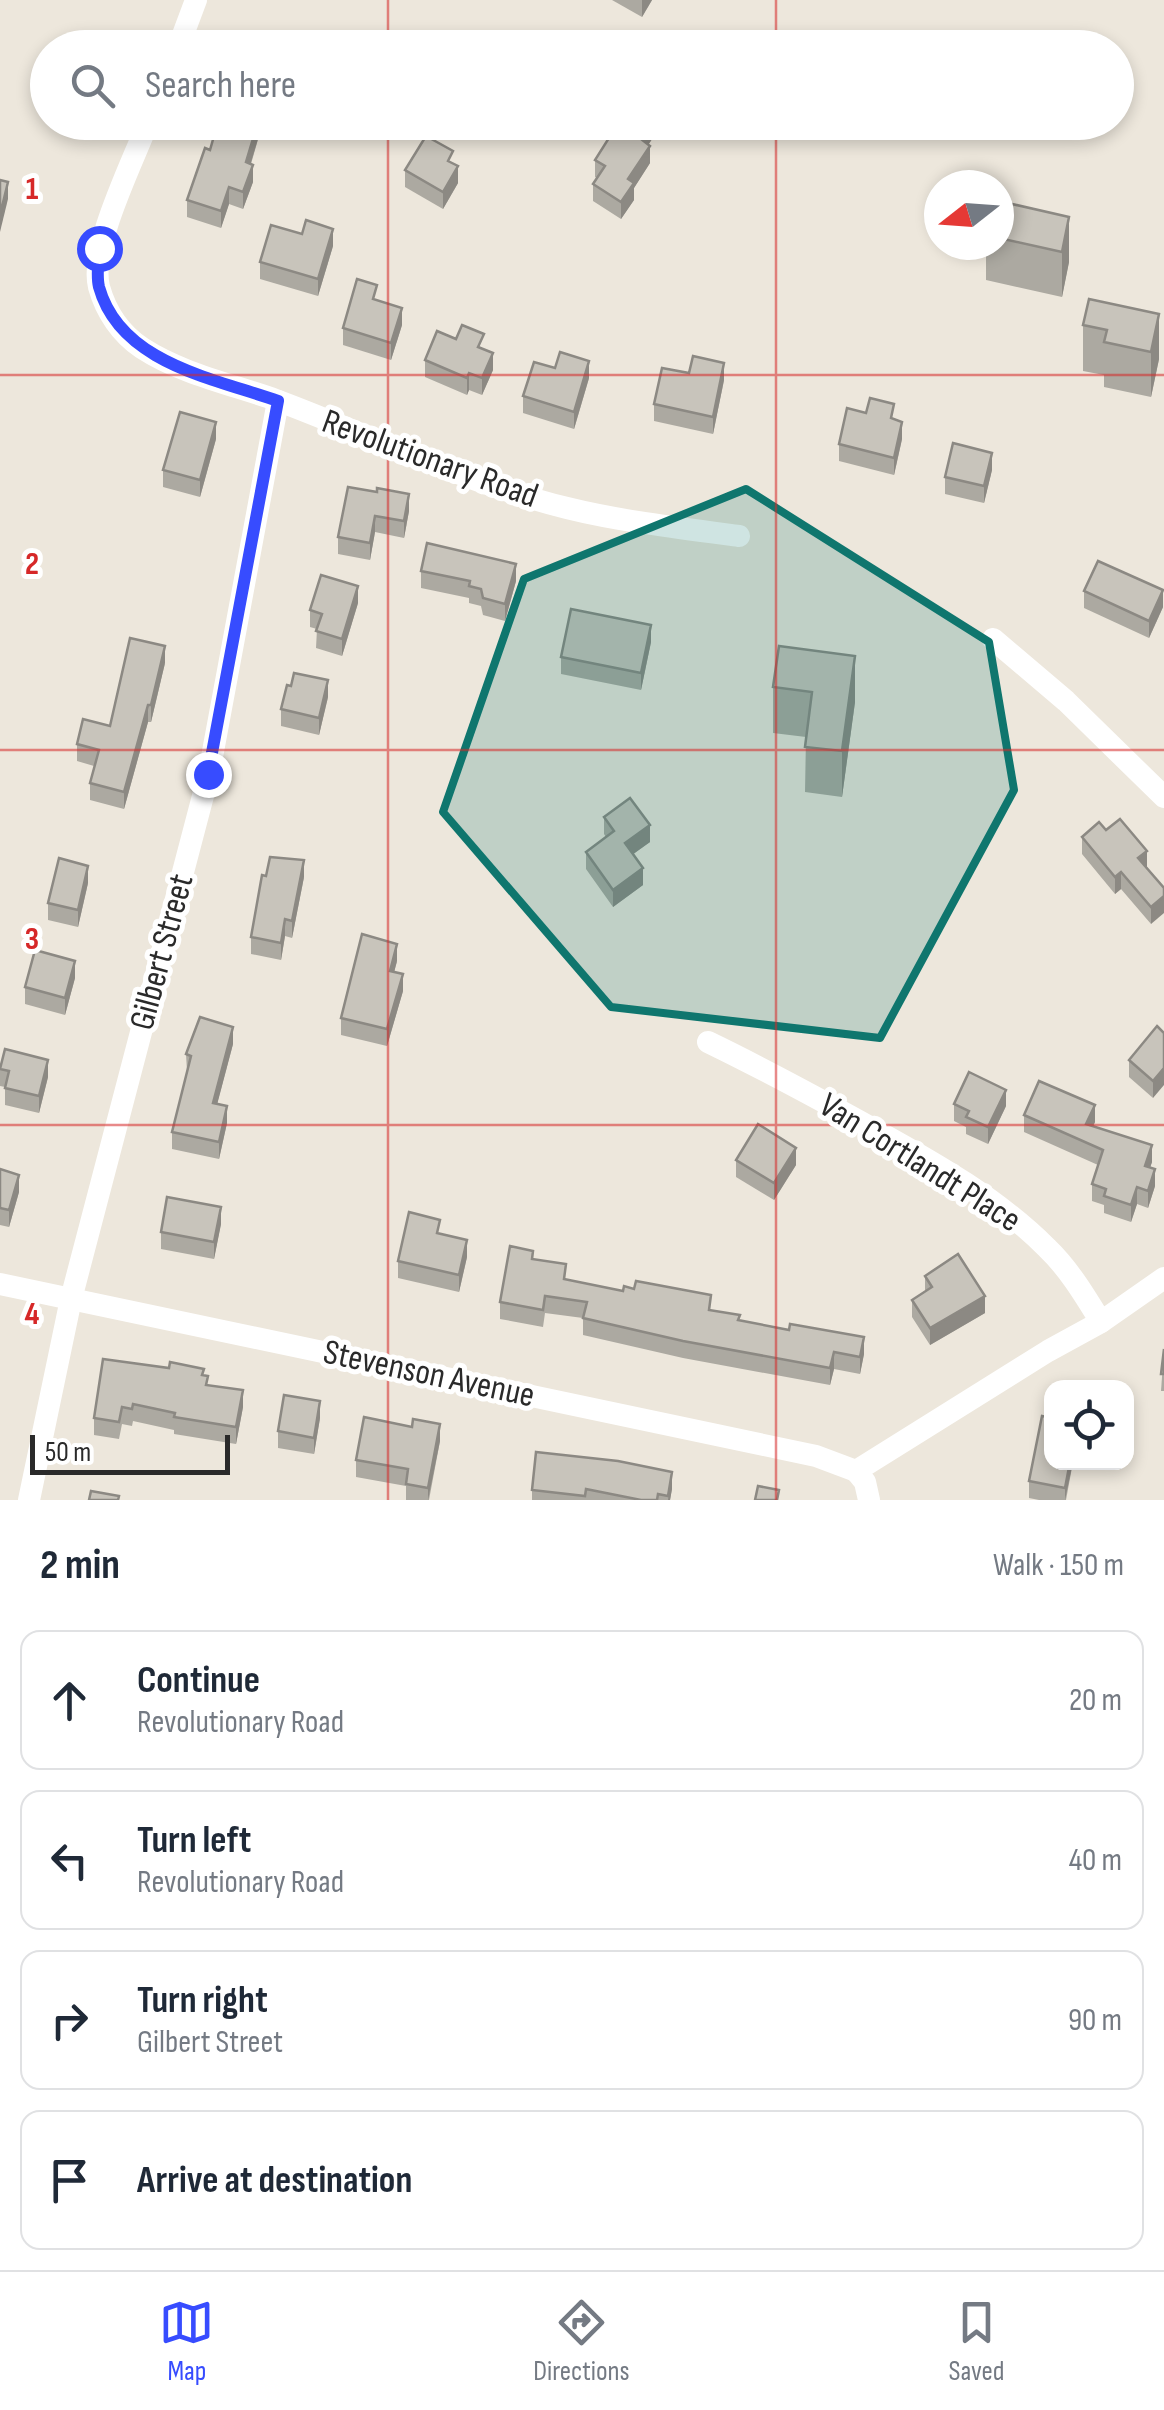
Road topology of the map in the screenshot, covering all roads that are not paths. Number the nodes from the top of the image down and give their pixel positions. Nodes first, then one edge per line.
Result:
1 (196, 0) edge
2 (185, 30) edge
3 (141, 140) edge
4 (278, 401) junction
5 (738, 536) dead end
6 (994, 639) dead end
7 (1164, 797) edge
8 (708, 1042) dead end
9 (1164, 1278) edge
10 (0, 1284) edge
11 (71, 1298) junction
12 (1101, 1322) junction
13 (856, 1471) junction
14 (29, 1500) edge
15 (869, 1500) edge

1 - 2 street
3 - 4 street, Revolutionary Road
4 - 5 street, Revolutionary Road
4 - 11 street, Gilbert Street
6 - 7 street
8 - 12 street, Van Cortlandt Place
9 - 12 street
10 - 11 street, Stevenson Avenue
11 - 13 street, Stevenson Avenue
11 - 14 street, Gilbert Street
12 - 13 street
13 - 15 street

